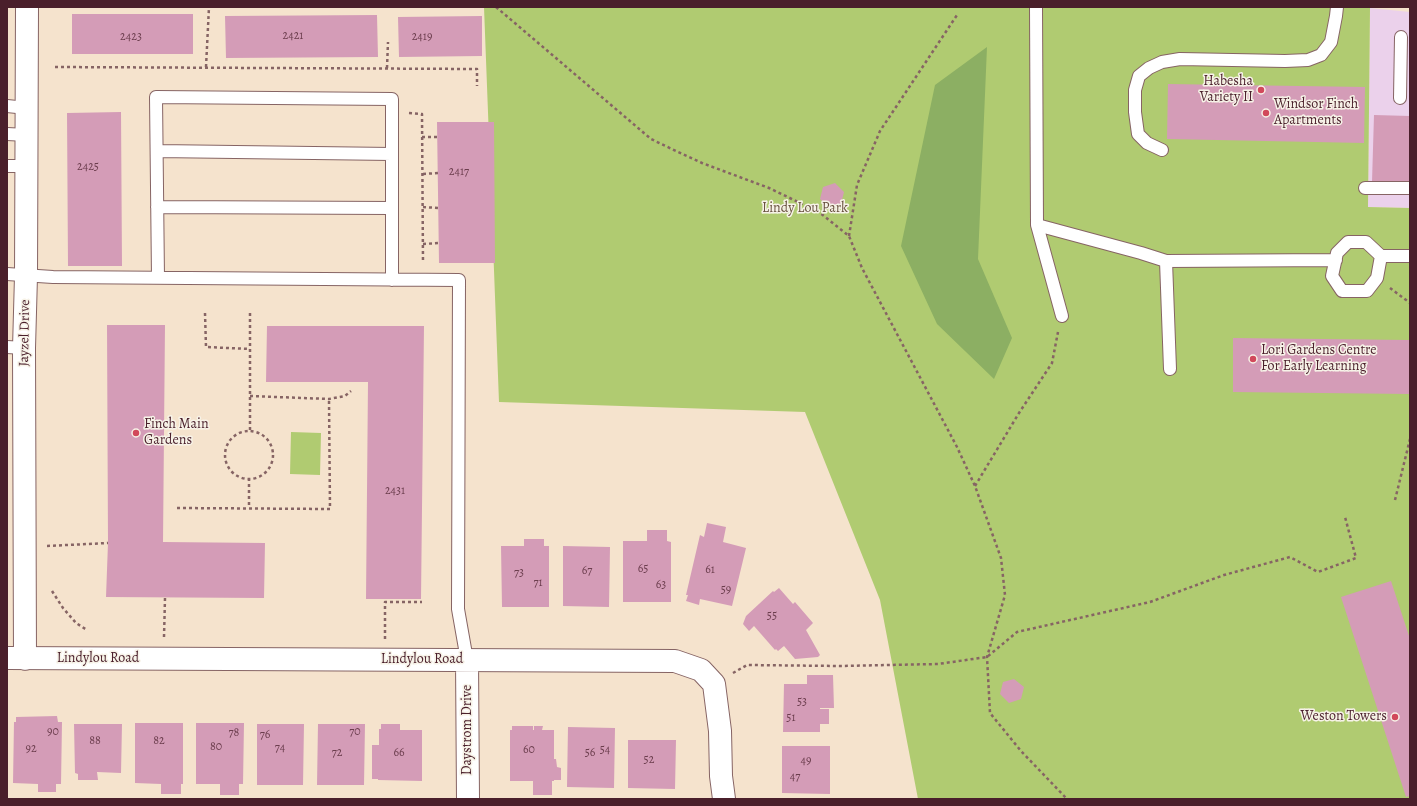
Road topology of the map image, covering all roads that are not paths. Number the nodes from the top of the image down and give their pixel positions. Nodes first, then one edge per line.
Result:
1 (27, 7) edge
2 (1036, 7) edge
3 (1337, 7) edge
4 (1401, 37) dead end
5 (1400, 98) dead end
6 (17, 107) edge
7 (17, 134) edge
8 (157, 150) junction
9 (1162, 150) dead end
10 (392, 154) junction
11 (17, 166) edge
12 (1365, 188) dead end
13 (1410, 188) edge
14 (158, 208) junction
15 (392, 208) junction
16 (1037, 226) junction
17 (1381, 256) junction
18 (1410, 256) edge
19 (1336, 260) junction
20 (1166, 261) junction
21 (16, 275) edge
22 (158, 278) junction
23 (392, 280) junction
24 (1062, 316) road end
25 (15, 347) edge
26 (1170, 369) dead end
27 (16, 658) edge
28 (467, 660) junction
29 (468, 799) edge
30 (724, 799) edge

1 - 6 street, Jayzel Drive
2 - 16 lane
3 - 9 lane
4 - 5 lane
6 - 7 street, Jayzel Drive
7 - 11 street, Jayzel Drive
8 - 10 lane
8 - 10 lane
8 - 14 lane
10 - 15 lane
11 - 21 street, Jayzel Drive
12 - 13 lane
14 - 15 lane
14 - 22 lane
15 - 23 lane
16 - 20 lane
16 - 24 lane
17 - 18 lane
17 - 19 lane
17 - 19 lane
19 - 20 lane
20 - 26 lane
21 - 22 lane
21 - 25 street, Jayzel Drive
22 - 23 lane
23 - 28 lane
25 - 27 street, Jayzel Drive
27 - 28 street, Lindylou Road
28 - 29 street, Daystrom Drive
28 - 30 street, Lindylou Road

